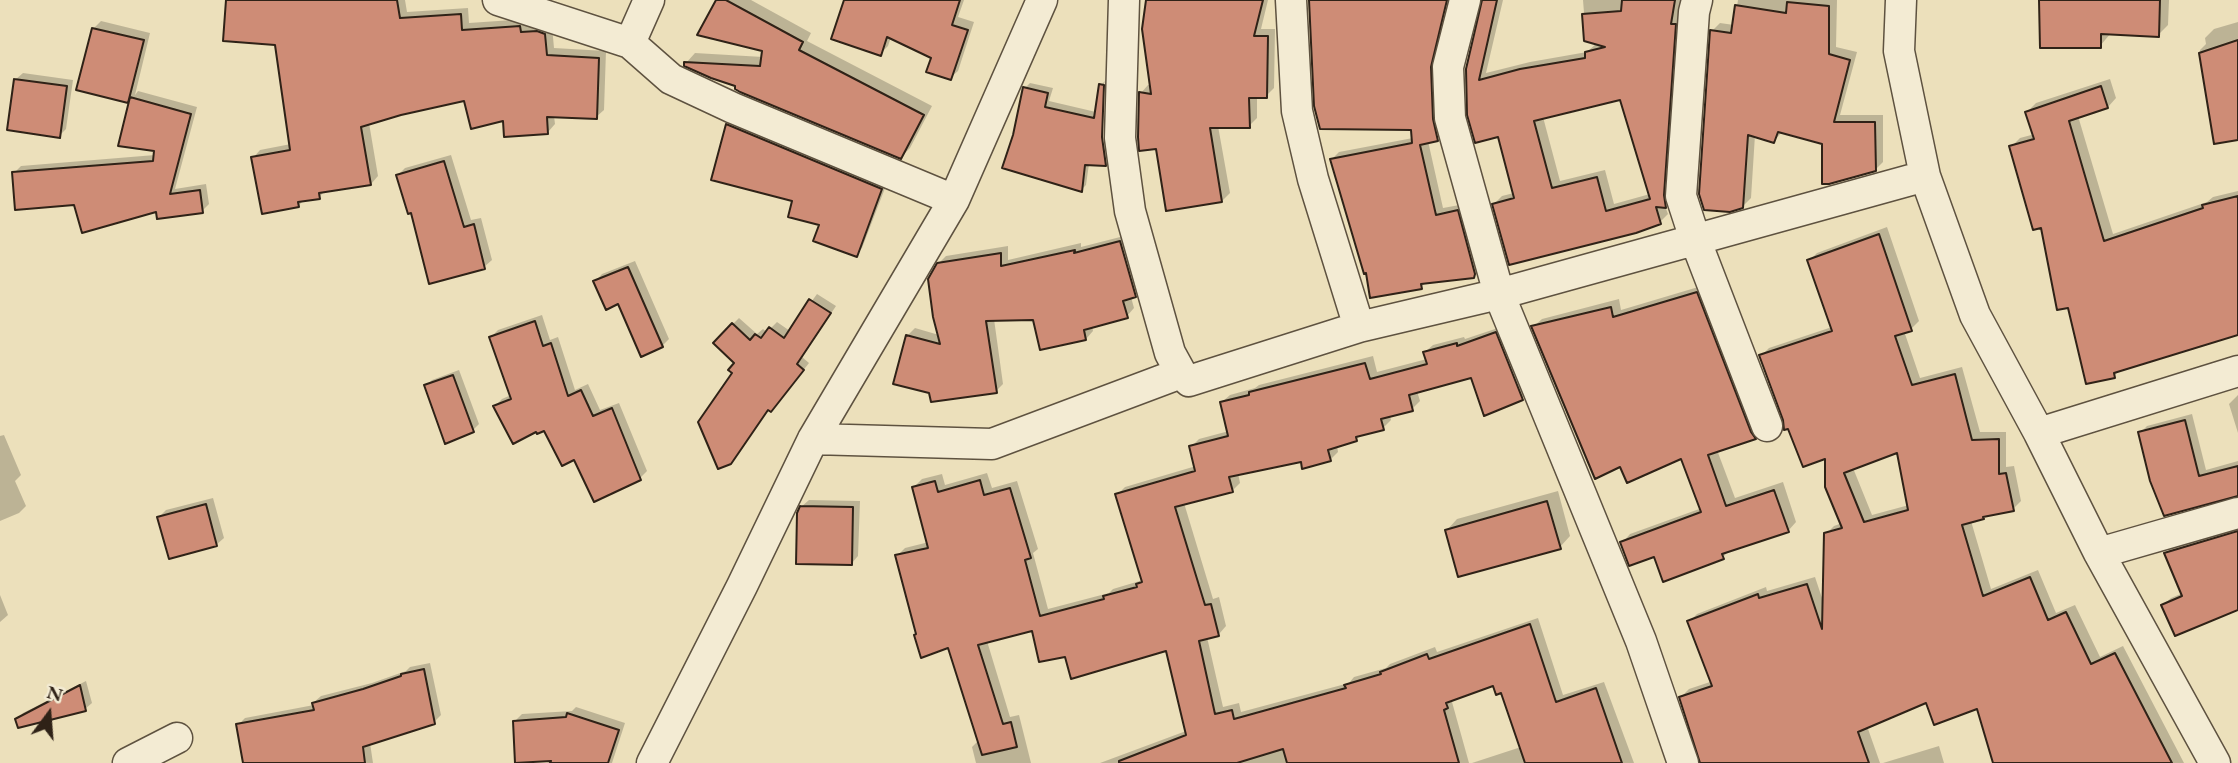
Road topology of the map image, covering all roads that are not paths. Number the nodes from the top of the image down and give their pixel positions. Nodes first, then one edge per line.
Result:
1 (498, 0) edge
2 (649, 0) edge
3 (1042, 0) edge
4 (1124, 0) edge
5 (1291, 0) edge
6 (1465, 0) edge
7 (1697, 0) edge
8 (1901, 0) edge
9 (631, 43) junction
10 (1925, 176) junction
11 (954, 200) junction
12 (1695, 239) junction
13 (1499, 294) junction
14 (1359, 327) junction
15 (2238, 371) edge
16 (1181, 373) junction
17 (1767, 426) dead end
18 (2039, 433) junction
19 (813, 439) junction
20 (2238, 513) edge
21 (2099, 553) junction
22 (177, 738) dead end
23 (128, 763) edge
24 (652, 763) edge
25 (1683, 763) edge
26 (2216, 763) edge

1 - 9 street
2 - 9 street
3 - 11 street
4 - 16 street
5 - 14 street
6 - 13 street
7 - 12 street
8 - 10 street
9 - 11 street
10 - 12 street
10 - 18 street
11 - 19 street
12 - 13 street
12 - 17 street
13 - 14 street
13 - 25 street
14 - 16 street
15 - 18 street
16 - 19 street
18 - 21 street
19 - 24 street
20 - 21 street
21 - 26 street
22 - 23 street

